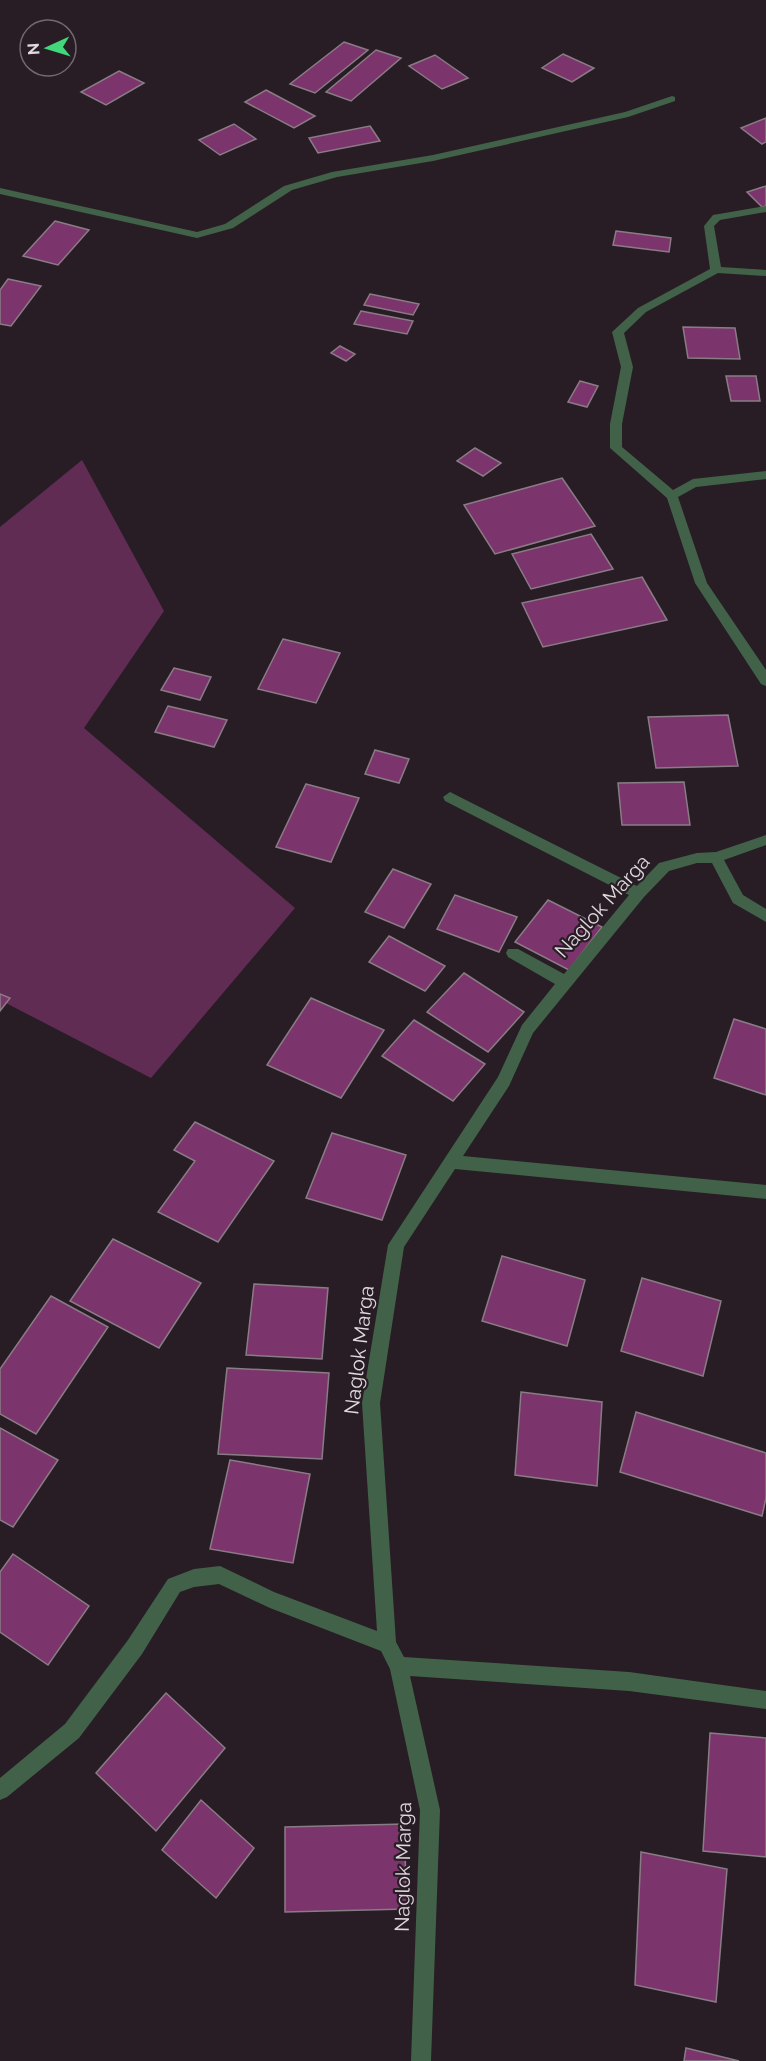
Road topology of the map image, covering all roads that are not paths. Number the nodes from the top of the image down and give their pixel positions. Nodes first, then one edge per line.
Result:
1 (672, 99) dead end
2 (0, 191) edge
3 (766, 208) edge
4 (716, 270) junction
5 (766, 273) edge
6 (766, 475) edge
7 (672, 496) junction
8 (766, 681) edge
9 (450, 797) dead end
10 (766, 840) edge
11 (716, 857) junction
12 (639, 893) junction
13 (766, 916) edge
14 (513, 953) dead end
15 (565, 982) junction
16 (449, 1162) junction
17 (766, 1192) edge
18 (387, 1644) junction
19 (399, 1666) junction
20 (766, 1700) edge
21 (0, 1790) edge
22 (420, 2061) edge

1 - 2 street
3 - 4 street
4 - 5 street
4 - 7 street
6 - 7 street
7 - 8 street
9 - 12 street
10 - 11 street, Naglok Marga
11 - 12 street, Naglok Marga
11 - 13 street
12 - 15 street, Naglok Marga
14 - 15 street
15 - 16 street, Naglok Marga
16 - 17 street
16 - 18 street, Naglok Marga
18 - 19 street, Naglok Marga
18 - 21 street
19 - 20 street
19 - 22 street, Naglok Marga

